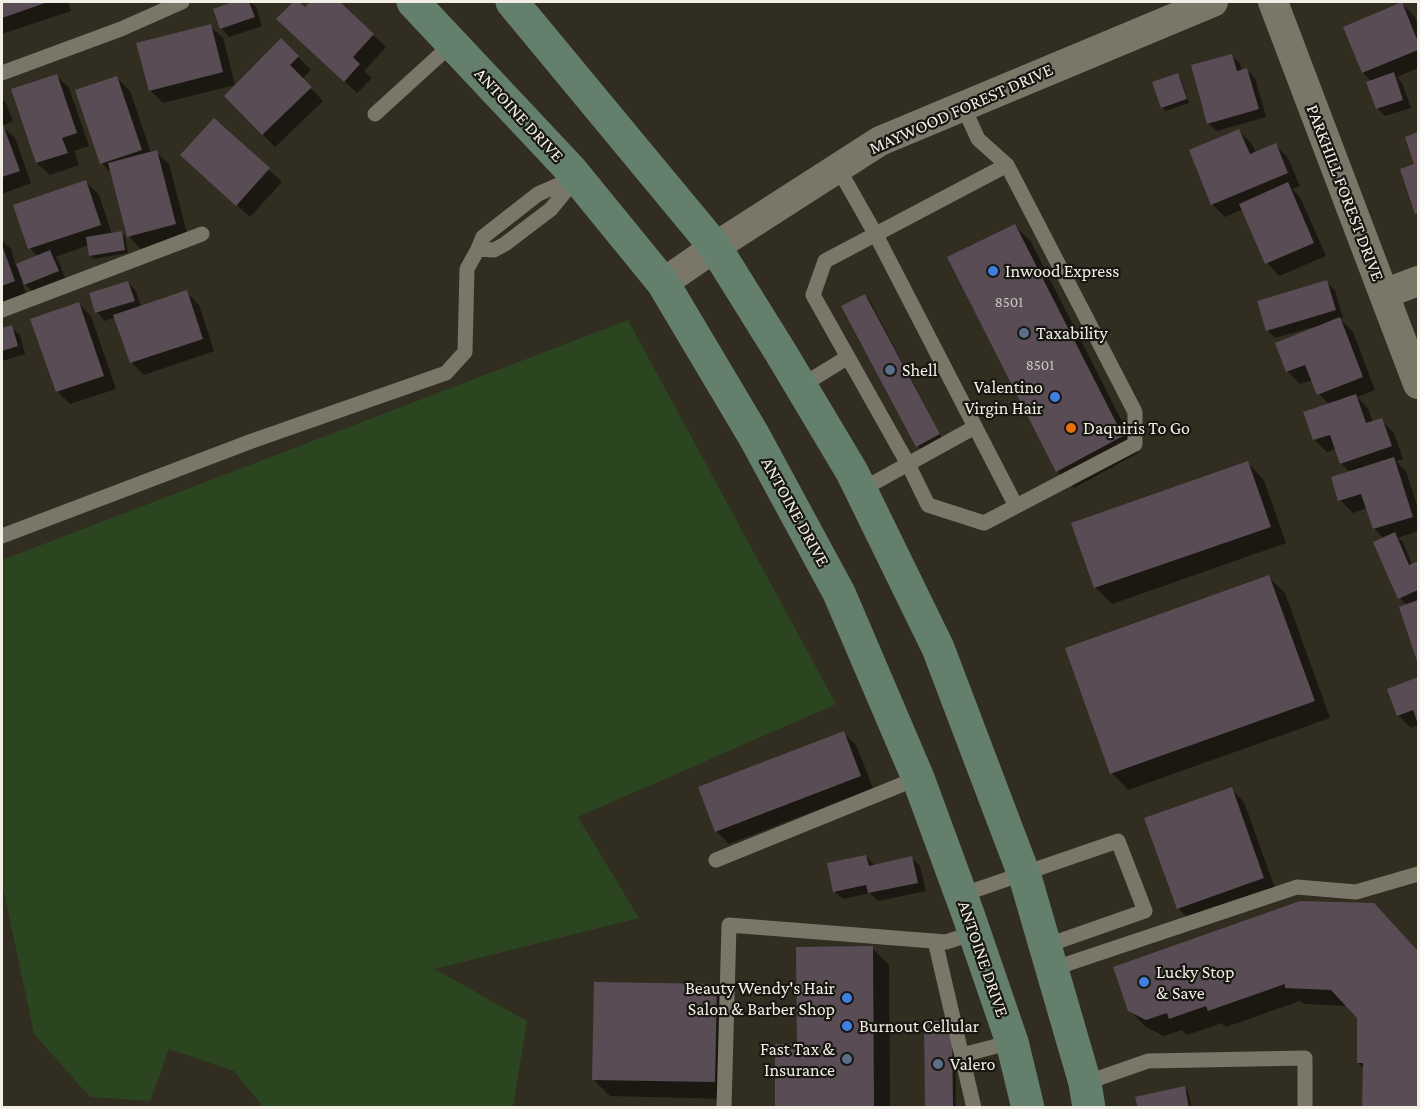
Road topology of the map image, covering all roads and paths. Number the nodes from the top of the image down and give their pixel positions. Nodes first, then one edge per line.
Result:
1 (182, 2) edge
2 (412, 2) edge
3 (512, 2) edge
4 (1214, 2) edge
5 (1273, 2) edge
6 (452, 44) junction
7 (2, 73) edge
8 (963, 106) junction
9 (375, 114) dead end
10 (1007, 165) junction
11 (838, 168) junction
12 (576, 177) junction
13 (202, 234) dead end
14 (876, 235) junction
15 (715, 247) junction
16 (1419, 280) edge
17 (663, 283) junction
18 (1384, 294) junction
19 (2, 310) edge
20 (848, 357) junction
21 (1419, 384) edge
22 (801, 386) junction
23 (975, 427) junction
24 (908, 464) junction
25 (861, 490) junction
26 (1016, 506) junction
27 (2, 536) edge
28 (918, 778) junction
29 (716, 860) dead end
30 (1023, 874) junction
31 (1419, 874) edge
32 (961, 895) junction
33 (974, 933) junction
34 (935, 941) junction
35 (1049, 958) junction
36 (1012, 1042) junction
37 (962, 1055) junction
38 (1087, 1095) edge
39 (724, 1107) edge
40 (974, 1107) edge
41 (1028, 1107) edge
42 (1305, 1107) edge

1 - 7 lane
2 - 6 main road, ANTOINE DRIVE
3 - 15 main road
4 - 8 street, MAYWOOD FOREST DRIVE
5 - 18 street, PARKHILL FOREST DRIVE
6 - 9 lane
6 - 12 main road, ANTOINE DRIVE
8 - 10 lane
8 - 11 street, MAYWOOD FOREST DRIVE
10 - 14 lane
10 - 26 lane
11 - 14 lane
11 - 15 street, MAYWOOD FOREST DRIVE
12 - 17 main road, ANTOINE DRIVE
12 - 27 lane
13 - 19 lane
14 - 20 lane
14 - 23 lane
15 - 17 street, MAYWOOD FOREST DRIVE
15 - 22 main road
16 - 18 street
17 - 28 main road, ANTOINE DRIVE
18 - 21 street, PARKHILL FOREST DRIVE
20 - 22 lane
20 - 24 lane
22 - 25 main road
23 - 24 lane
23 - 26 lane
24 - 25 lane
24 - 26 lane
25 - 30 main road
28 - 29 lane
28 - 32 main road, ANTOINE DRIVE
30 - 32 lane
30 - 35 main road
30 - 35 lane
31 - 35 lane
32 - 33 main road, ANTOINE DRIVE
33 - 34 lane
33 - 36 main road, ANTOINE DRIVE
34 - 37 lane
34 - 39 lane
35 - 38 main road
36 - 37 lane
36 - 41 main road, ANTOINE DRIVE
37 - 40 lane
38 - 42 lane

